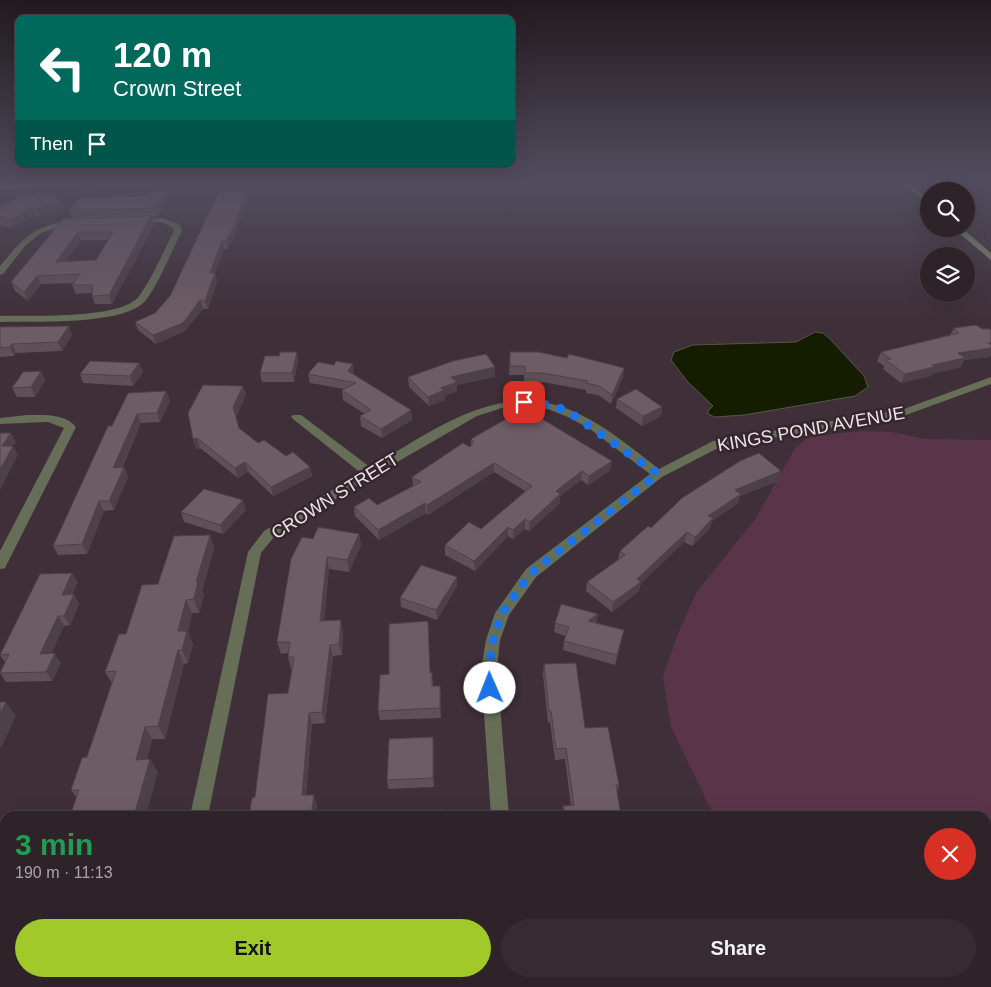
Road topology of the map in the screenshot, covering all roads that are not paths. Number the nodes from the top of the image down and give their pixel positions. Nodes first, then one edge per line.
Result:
1 (43, 228) edge
2 (177, 228) edge
3 (967, 237) edge
4 (991, 257) edge
5 (0, 272) edge
6 (0, 318) edge
7 (991, 380) edge
8 (297, 417) dead end
9 (0, 421) edge
10 (369, 473) junction
11 (658, 474) junction
12 (0, 564) edge
13 (200, 811) edge
14 (500, 811) edge

1 - 5 street
2 - 6 street
3 - 4 street
7 - 11 street, KINGS POND AVENUE
8 - 10 street
9 - 12 street
10 - 11 street, CROWN STREET
10 - 13 street, CROWN STREET
11 - 14 street, KINGS POND AVENUE

